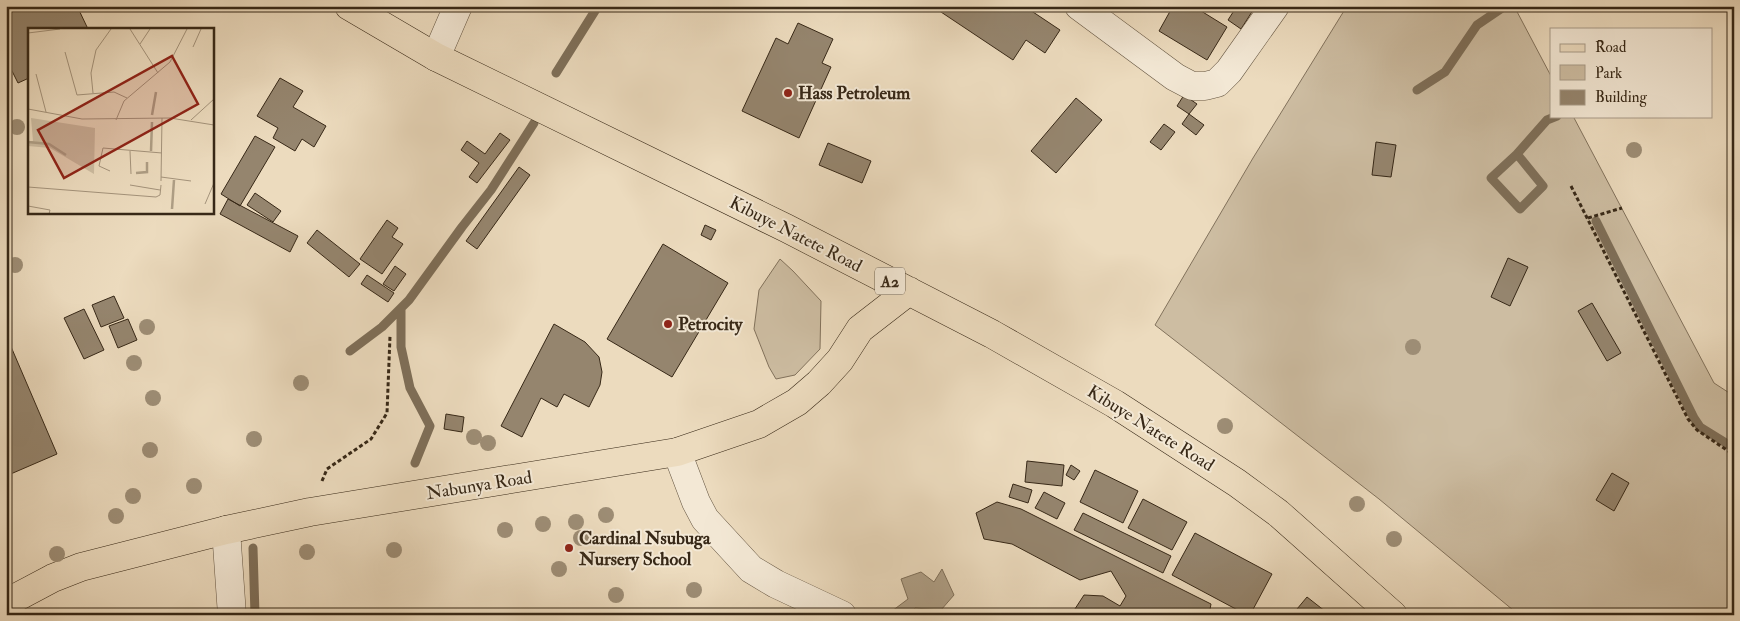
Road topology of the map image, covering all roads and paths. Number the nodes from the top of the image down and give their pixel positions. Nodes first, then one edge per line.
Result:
1 (349, 6) edge
2 (458, 6) edge
3 (1079, 6) edge
4 (1275, 6) edge
5 (436, 57) junction
6 (1571, 186) dead end
7 (1622, 208) dead end
8 (1588, 218) junction
9 (909, 291) junction
10 (390, 336) dead end
11 (677, 452) junction
12 (1734, 454) edge
13 (310, 512) junction
14 (226, 530) junction
15 (6, 603) edge
16 (232, 615) edge
17 (842, 615) edge
18 (1394, 615) edge

1 - 5 main road, Kibuye Natete Road / A2
2 - 5 street
3 - 4 street
5 - 9 main road, Kibuye Natete Road / A2
6 - 8 path
7 - 8 path
8 - 12 path
9 - 11 main road, Nabunya Road
9 - 18 main road, Kibuye Natete Road / A2
10 - 13 path
11 - 13 main road, Nabunya Road
11 - 17 street
13 - 14 main road, Nabunya Road
14 - 15 main road, Nabunya Road
14 - 16 street

